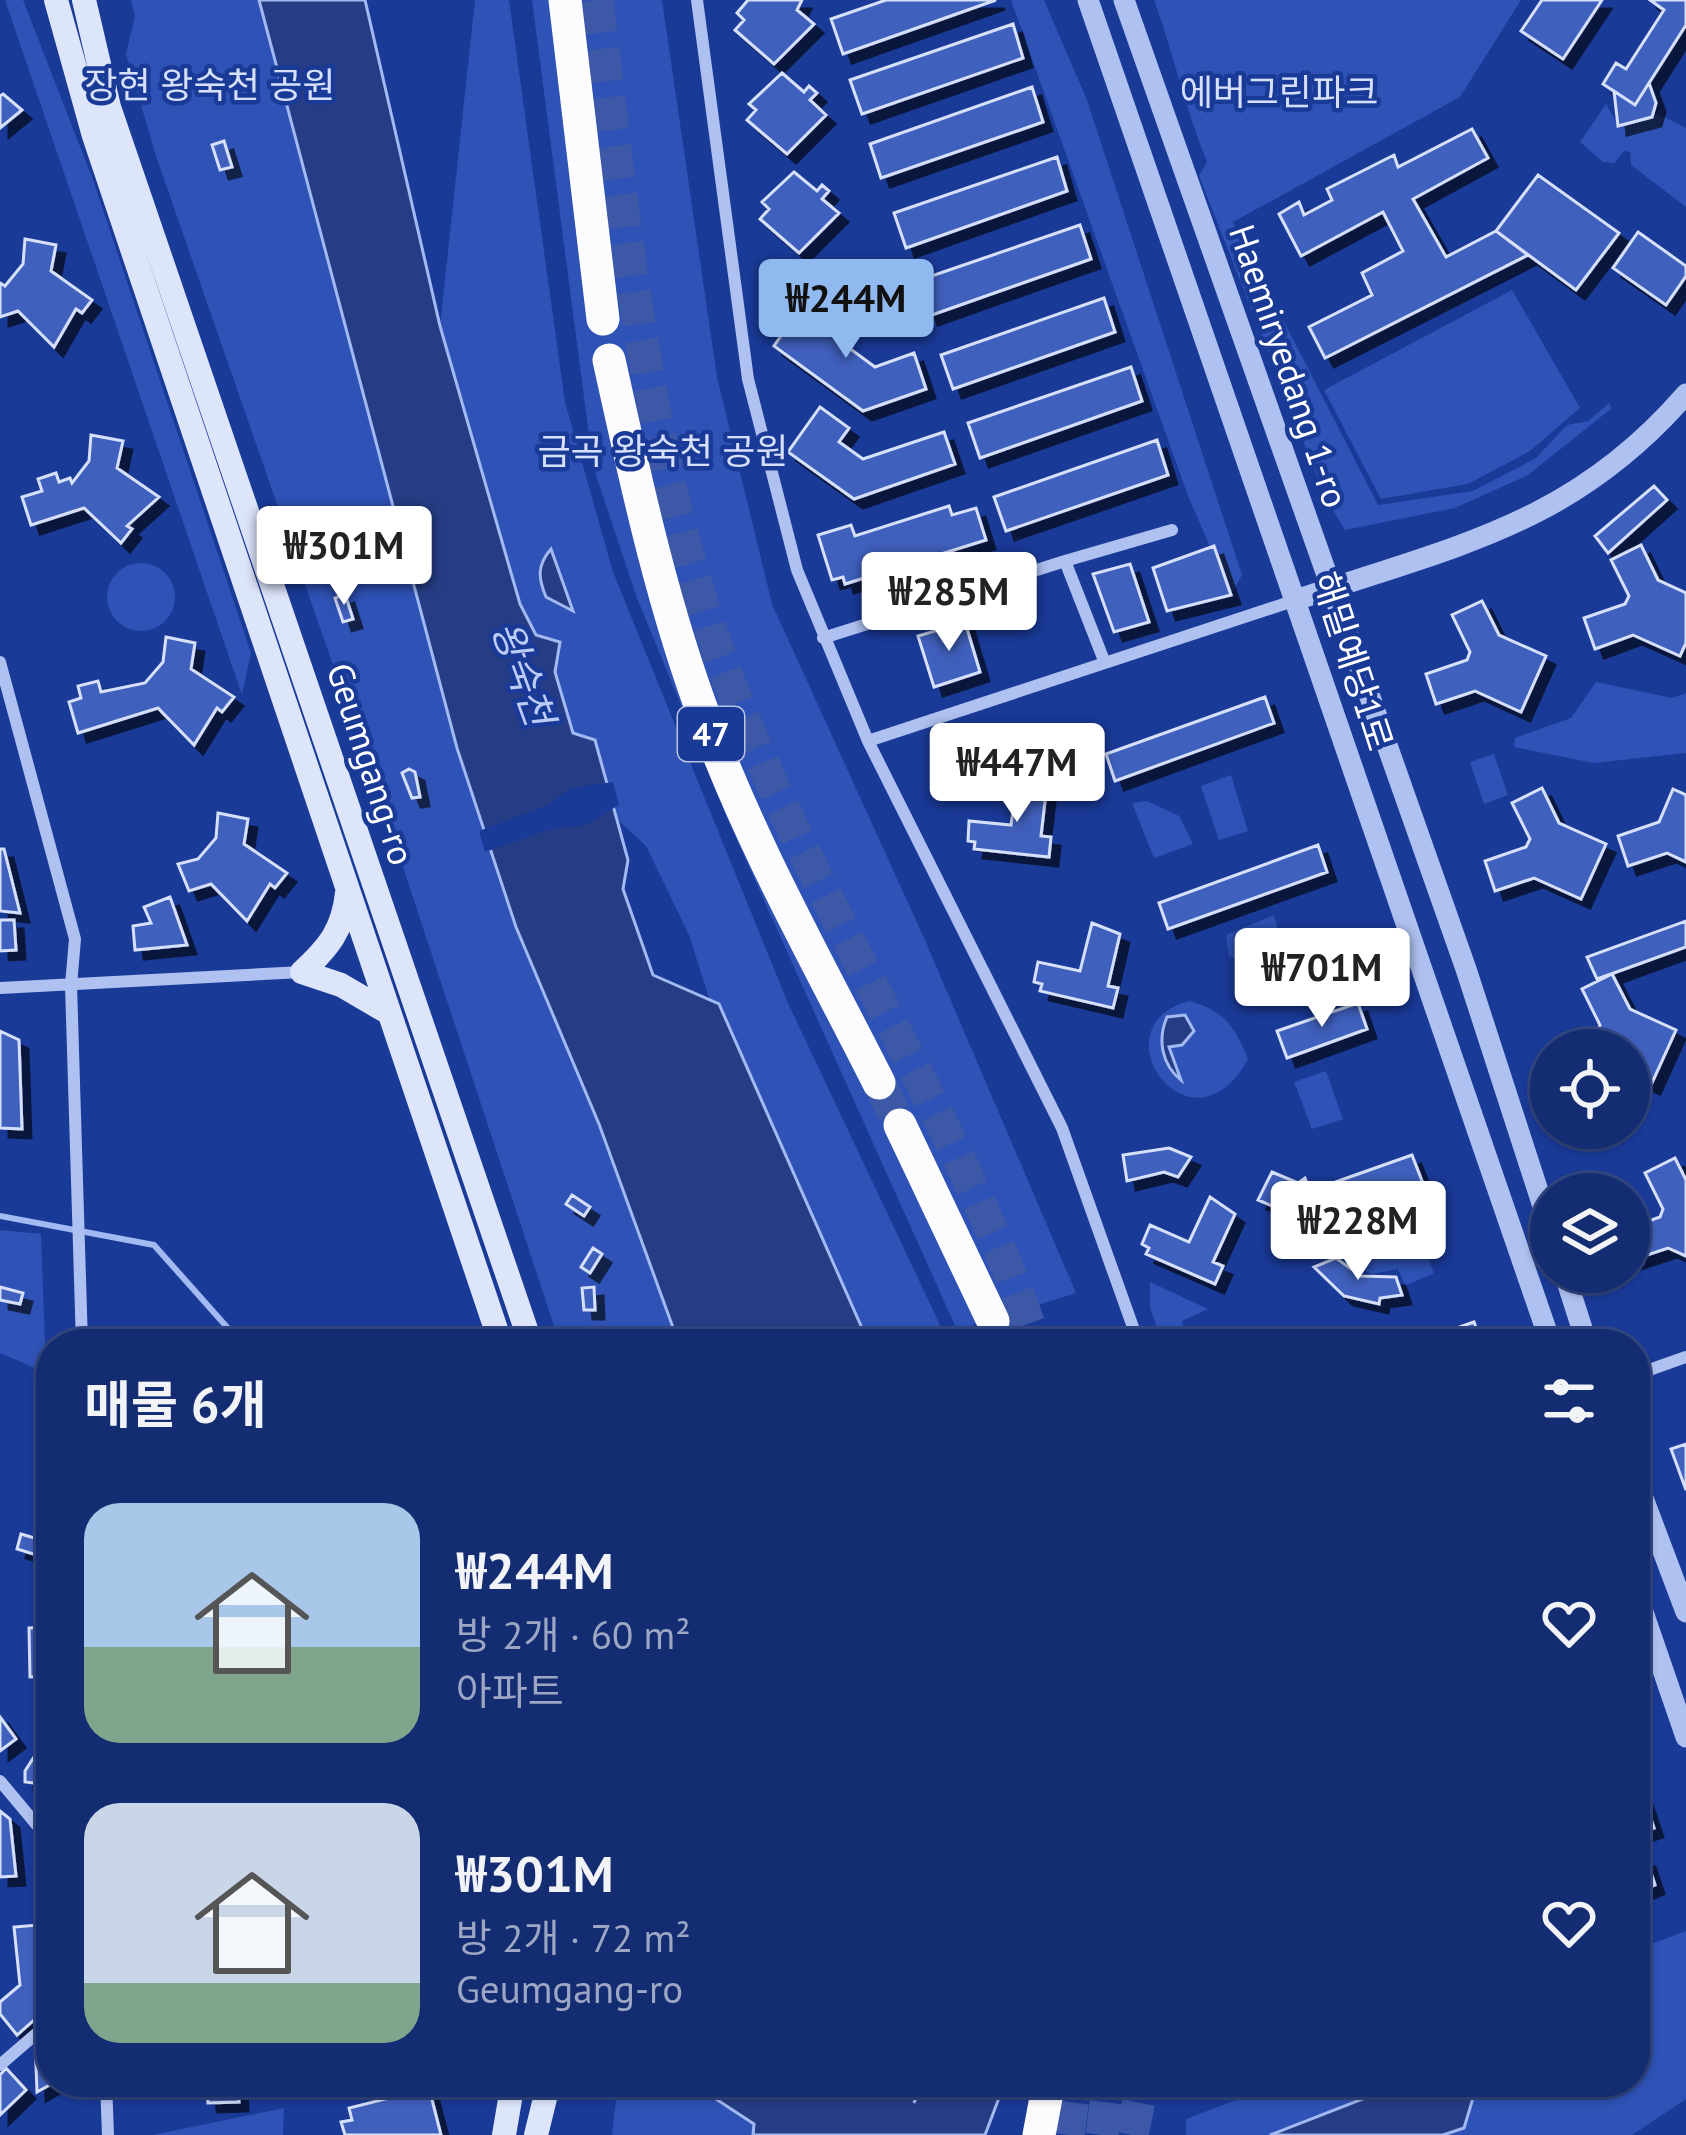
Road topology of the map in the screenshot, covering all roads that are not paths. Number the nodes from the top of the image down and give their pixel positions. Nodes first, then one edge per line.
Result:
1 (56, 0) edge
2 (84, 0) edge
3 (565, 0) edge
4 (697, 0) edge
5 (1088, 0) edge
6 (1124, 0) edge
7 (602, 319) dead end
8 (609, 361) dead end
9 (1686, 394) edge
10 (1172, 530) dead end
11 (1065, 561) junction
12 (1330, 589) junction
13 (1296, 600) junction
14 (824, 638) junction
15 (0, 662) edge
16 (1105, 663) junction
17 (868, 741) junction
18 (347, 891) junction
19 (302, 972) junction
20 (71, 985) junction
21 (0, 988) edge
22 (389, 1013) junction
23 (878, 1083) tunnel mouth
24 (900, 1125) tunnel mouth
25 (1532, 1173) edge
26 (1571, 1293) edge
27 (993, 1321) tunnel mouth
28 (81, 1329) edge
29 (495, 1329) edge
30 (526, 1329) edge
31 (1134, 1329) edge
32 (1546, 1329) edge
33 (1582, 1329) edge
34 (1686, 1357) edge
35 (1650, 1370) edge
36 (1650, 1517) edge
37 (1686, 1612) edge
38 (1650, 1633) edge
39 (1686, 1738) edge
40 (0, 1781) edge
41 (36, 1824) edge
42 (36, 2034) edge
43 (0, 2065) edge
44 (107, 2097) edge
45 (511, 2097) edge
46 (545, 2097) edge
47 (1046, 2097) edge
48 (108, 2135) edge
49 (505, 2135) edge
50 (536, 2135) edge
51 (1039, 2135) edge

1 - 18 main road, Geumgang-ro
2 - 30 main road, Geumgang-ro
3 - 7 highway
4 - 14 street
5 - 13 street, 해밀예당1로
6 - 12 street, Haemiryedang 1-ro
8 - 23 highway, 47
9 - 12 street
10 - 11 street
11 - 14 street
11 - 16 street
12 - 13 street
12 - 25 street, Haemiryedang 1-ro
13 - 16 street
13 - 32 street, 해밀예당1로
14 - 17 street
15 - 20 street
16 - 17 street
17 - 31 street
18 - 19 main road
18 - 22 main road, Geumgang-ro
19 - 20 street
19 - 22 main road
20 - 21 street
20 - 28 street
22 - 29 main road, Geumgang-ro
24 - 27 highway
26 - 33 street
34 - 35 street
36 - 37 street
38 - 39 street
40 - 41 street
42 - 43 street
44 - 48 street
45 - 49 main road
46 - 50 main road
47 - 51 highway

